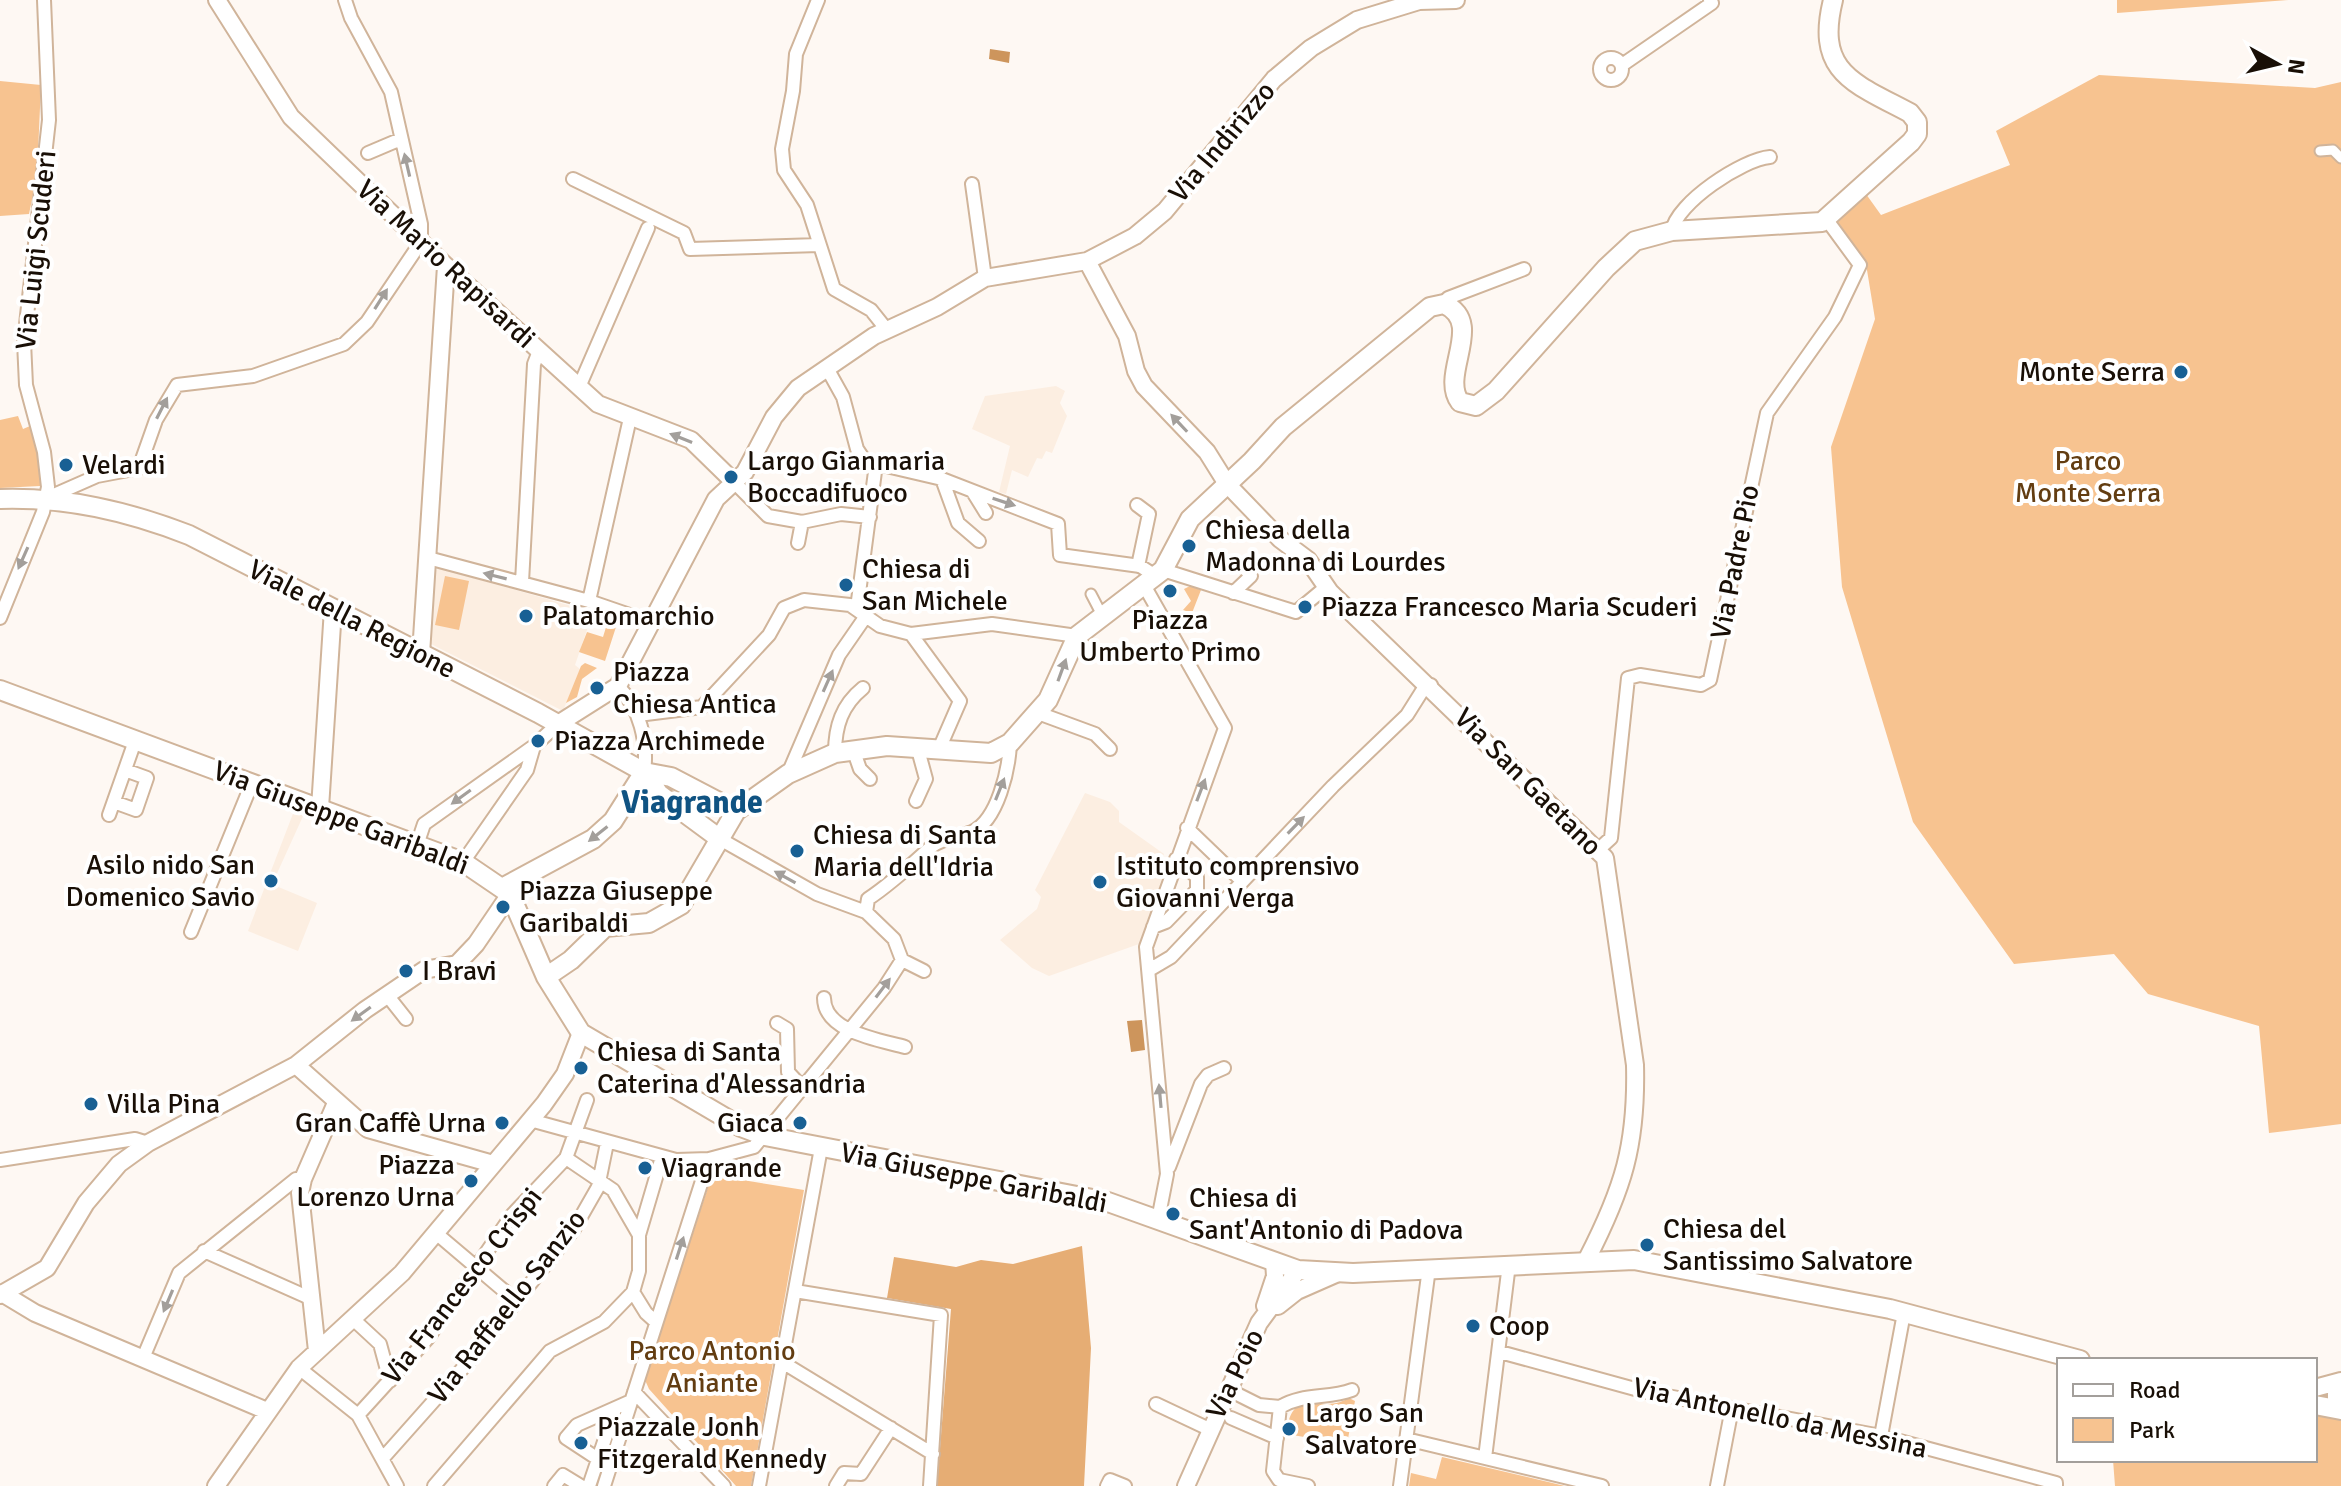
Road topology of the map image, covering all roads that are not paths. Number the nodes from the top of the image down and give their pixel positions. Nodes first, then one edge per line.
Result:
1 (44, 0) edge
2 (217, 0) edge
3 (345, 0) edge
4 (818, 0) edge
5 (1456, 0) edge
6 (1710, 0) edge
7 (1833, 0) edge
8 (1622, 65) dead end
9 (401, 139) junction
10 (2320, 151) dead end
11 (368, 153) dead end
12 (1770, 157) dead end
13 (2341, 157) edge
14 (573, 179) dead end
15 (972, 184) dead end
16 (1827, 220) junction
17 (648, 228) dead end
18 (1672, 231) junction
19 (421, 242) junction
20 (819, 245) junction
21 (1087, 261) junction
22 (446, 266) junction
23 (1524, 269) dead end
24 (985, 278) junction
25 (1444, 304) junction
26 (887, 330) junction
27 (539, 351) junction
28 (828, 370) junction
29 (579, 387) junction
30 (630, 418) junction
31 (876, 464) junction
32 (942, 479) junction
33 (733, 481) junction
34 (1227, 484) junction
35 (973, 492) junction
36 (47, 498) junction
37 (0, 499) edge
38 (1137, 505) dead end
39 (986, 513) dead end
40 (870, 517) junction
41 (802, 522) junction
42 (979, 541) dead end
43 (798, 543) dead end
44 (428, 558) junction
45 (1139, 566) junction
46 (1246, 570) dead end
47 (1154, 578) junction
48 (522, 582) junction
49 (1326, 587) junction
50 (1233, 593) junction
51 (1091, 594) dead end
52 (589, 601) junction
53 (333, 609) junction
54 (861, 612) junction
55 (1103, 617) junction
56 (0, 618) edge
57 (650, 622) junction
58 (911, 634) junction
59 (1077, 636) junction
60 (421, 654) junction
61 (1431, 685) junction
62 (618, 686) junction
63 (863, 688) dead end
64 (0, 690) edge
65 (1038, 713) junction
66 (638, 715) junction
67 (558, 724) junction
68 (135, 741) junction
69 (1010, 743) junction
70 (534, 746) junction
71 (917, 746) junction
72 (940, 747) junction
73 (1110, 749) dead end
74 (844, 751) junction
75 (802, 758) junction
76 (125, 770) junction
77 (644, 772) junction
78 (870, 779) dead end
79 (252, 783) junction
80 (916, 801) dead end
81 (114, 802) junction
82 (320, 808) junction
83 (736, 811) junction
84 (109, 815) dead end
85 (1187, 828) junction
86 (418, 842) junction
87 (719, 842) junction
88 (1599, 849) junction
89 (1176, 859) junction
90 (463, 862) junction
91 (1242, 881) junction
92 (507, 890) junction
93 (866, 912) junction
94 (1153, 927) junction
95 (191, 932) dead end
96 (902, 960) junction
97 (1149, 970) junction
98 (924, 971) dead end
99 (546, 977) junction
100 (387, 995) junction
101 (824, 998) dead end
102 (406, 1019) dead end
103 (777, 1023) dead end
104 (849, 1030) junction
105 (581, 1033) junction
106 (905, 1047) dead end
107 (296, 1065) junction
108 (1224, 1068) dead end
109 (802, 1087) junction
110 (587, 1100) dead end
111 (336, 1103) junction
112 (530, 1120) junction
113 (576, 1134) junction
114 (765, 1136) junction
115 (148, 1143) junction
116 (607, 1143) junction
117 (821, 1148) junction
118 (662, 1157) junction
119 (566, 1158) junction
120 (709, 1159) junction
121 (0, 1160) edge
122 (493, 1164) junction
123 (1167, 1174) junction
124 (303, 1179) junction
125 (598, 1180) junction
126 (1158, 1220) junction
127 (437, 1234) junction
128 (639, 1235) junction
129 (204, 1251) junction
130 (1587, 1259) junction
131 (1274, 1261) junction
132 (1509, 1264) junction
133 (475, 1267) junction
134 (1429, 1268) junction
135 (1298, 1270) junction
136 (1339, 1273) junction
137 (795, 1291) junction
138 (633, 1292) junction
139 (1, 1294) edge
140 (312, 1299) junction
141 (515, 1300) junction
142 (1904, 1313) junction
143 (353, 1319) junction
144 (656, 1322) junction
145 (1259, 1323) junction
146 (317, 1351) junction
147 (1500, 1352) junction
148 (143, 1358) junction
149 (2073, 1358) edge
150 (782, 1362) junction
151 (299, 1368) junction
152 (390, 1381) junction
153 (2341, 1383) edge
154 (2317, 1388) edge
155 (1227, 1389) junction
156 (1352, 1390) dead end
157 (633, 1396) junction
158 (1156, 1404) dead end
159 (2317, 1405) edge
160 (1280, 1407) junction
161 (1732, 1408) junction
162 (2339, 1408) edge
163 (267, 1411) junction
164 (614, 1412) junction
165 (358, 1415) junction
166 (1231, 1418) dead end
167 (891, 1428) junction
168 (1209, 1429) junction
169 (1881, 1436) junction
170 (1277, 1438) junction
171 (1406, 1439) junction
172 (933, 1454) junction
173 (383, 1458) junction
174 (1485, 1458) junction
175 (598, 1459) junction
176 (216, 1486) edge
177 (397, 1486) edge
178 (434, 1486) edge
179 (554, 1486) edge
180 (581, 1486) edge
181 (589, 1486) edge
182 (604, 1486) edge
183 (724, 1486) edge
184 (759, 1486) edge
185 (836, 1486) edge
186 (930, 1486) edge
187 (1107, 1486) edge
188 (1125, 1486) edge
189 (1186, 1486) edge
190 (1308, 1486) edge
191 (1400, 1486) edge
192 (1602, 1486) edge
193 (1717, 1486) edge
194 (2056, 1486) edge

1 - 36 street, Via Luigi Scuderi
2 - 19 street, Via Mario Rapisardi
3 - 9 street
4 - 20 street
5 - 21 street, Via Indirizzo
6 - 8 street
7 - 16 main road
9 - 11 street
19 -> 9 street
10 - 13 street
12 - 18 street
14 - 20 street
15 - 24 street
16 - 18 main road
16 - 88 street, Via Padre Pio
17 - 29 street
18 - 25 main road
19 - 22 street, Via Mario Rapisardi
36 -> 19 street
20 - 26 street
21 - 24 street, Via Indirizzo
34 -> 21 street, Via San Gaetano
22 - 27 street, Via Mario Rapisardi
22 - 44 street
23 - 25 street
24 - 26 street, Via Indirizzo
25 - 34 main road
26 - 28 street, Via Indirizzo
27 - 29 street, Via Mario Rapisardi
27 - 48 street
28 - 31 street
28 - 33 street, Via Indirizzo
29 - 30 street, Via Mario Rapisardi
33 -> 30 street, Via Mario Rapisardi
30 - 52 street
31 - 32 street
31 - 40 street
32 - 35 street
32 - 42 street
33 - 41 street
33 - 57 street, Via Indirizzo
34 - 47 main road
34 - 49 street, Via San Gaetano
35 - 39 street
35 -> 45 street
36 - 37 main road, Viale della Regione
36 - 53 main road, Viale della Regione
36 -> 56 street
38 - 45 street
40 - 41 street
40 - 54 street
41 - 43 street
48 -> 44 street
44 - 60 street
45 - 47 street
46 - 50 street
47 - 50 street
47 - 55 main road
85 -> 47 street
48 - 52 street
49 - 50 street
49 - 61 street, Via San Gaetano
51 - 55 street
52 - 57 street
53 - 60 main road, Viale della Regione
53 - 82 street
54 - 58 street
54 - 66 street
75 -> 54 street
55 - 59 main road
57 - 62 street, Via Indirizzo
58 - 59 street
58 - 72 street
65 -> 59 main road
60 - 67 main road, Viale della Regione
61 - 88 street, Via San Gaetano
91 -> 61 street
62 - 66 street
62 - 67 street
63 - 74 street
64 - 68 main road, Via Giuseppe Garibaldi
65 - 69 main road
65 - 73 street
66 - 77 street
67 - 70 street
67 - 77 main road, Viale della Regione
68 - 76 street
68 - 79 main road, Via Giuseppe Garibaldi
69 - 72 main road
93 -> 69 street
70 -> 86 street
70 - 90 street
71 - 72 main road
71 - 74 main road
71 - 80 street
74 - 75 main road
74 - 78 street
75 - 83 main road
76 - 81 street
76 - 81 street
77 - 83 main road
77 - 87 main road
77 -> 92 main road
79 - 82 main road, Via Giuseppe Garibaldi
79 - 95 street
81 - 84 street
82 - 86 main road, Via Giuseppe Garibaldi
83 - 87 main road
85 - 89 street
85 - 91 street
86 - 90 main road, Via Giuseppe Garibaldi
93 -> 87 street
87 - 99 main road
88 - 130 street, Via San Gaetano
89 - 94 street
89 - 94 street
90 - 92 main road, Via Giuseppe Garibaldi
91 - 97 street
92 - 99 main road, Via Giuseppe Garibaldi
92 - 100 street
93 - 96 street
94 - 97 street
96 - 98 street
104 -> 96 street
123 -> 97 street
99 - 105 main road, Via Giuseppe Garibaldi
100 - 102 street
100 -> 107 street
101 - 104 street
103 - 109 street
104 - 106 street
104 - 109 street
105 - 112 street
105 - 114 main road, Via Giuseppe Garibaldi
107 - 111 street
107 - 115 street
108 - 123 street
109 - 114 street
110 - 113 street
111 - 122 street
111 - 124 street
112 - 113 street
112 - 122 street
113 - 116 street
113 - 119 street
114 - 117 main road, Via Giuseppe Garibaldi
114 - 120 street
115 - 121 street
115 - 139 street
116 - 118 street
116 - 125 street, Via Raffaello Sanzio
117 - 126 main road, Via Giuseppe Garibaldi
117 - 137 street
118 - 120 street
118 - 128 street
119 - 125 street
119 - 133 street, Via Francesco Crispi
144 -> 120 street
122 - 127 street
123 - 126 street
124 - 129 street
124 - 140 street
125 - 128 street
125 - 141 street, Via Raffaello Sanzio
126 - 131 main road, Via Giuseppe Garibaldi
127 - 133 street
127 - 143 street
128 - 138 street
129 - 140 street
129 -> 148 street
130 - 132 main road, Via Giuseppe Garibaldi
130 - 142 main road, Via Giuseppe Garibaldi
131 - 135 main road, Via Giuseppe Garibaldi
131 - 145 street
132 - 134 main road, Via Giuseppe Garibaldi
132 - 147 street
133 - 141 street
133 - 152 street, Via Francesco Crispi
134 - 136 main road, Via Giuseppe Garibaldi
134 - 171 street
135 - 136 main road, Via Giuseppe Garibaldi
135 - 145 street, Via Poio
136 - 145 street
137 - 150 street
137 - 172 street
138 - 144 street
138 - 178 street
139 - 148 street
140 - 146 street
141 - 173 street, Via Raffaello Sanzio
142 - 149 main road, Via Giuseppe Garibaldi
142 - 169 street
143 - 146 street
143 - 152 street
144 - 157 street
145 - 155 street, Via Poio
146 - 151 street
147 - 161 street, Via Antonello da Messina
147 - 174 street
148 - 163 street
150 - 167 street
150 - 184 street
151 - 163 street
151 - 165 street
152 - 165 street, Via Francesco Crispi
153 - 154 street
153 - 162 street
155 - 160 street
155 - 168 street, Via Poio
156 - 160 street
157 - 164 street
157 - 182 street
157 - 183 street
158 - 168 street
159 - 162 main road
160 - 170 street
161 - 169 street, Via Antonello da Messina
161 - 193 street
163 - 176 street
164 - 175 street
164 - 175 street
165 - 173 street
166 - 170 street
167 - 172 street
167 - 185 street
168 - 189 street, Via Poio
169 - 194 street, Via Antonello da Messina
170 - 190 street
171 - 174 street
171 - 191 street
172 - 186 street
173 - 177 street
174 - 192 street
175 - 181 street
179 - 180 street
187 - 188 street

